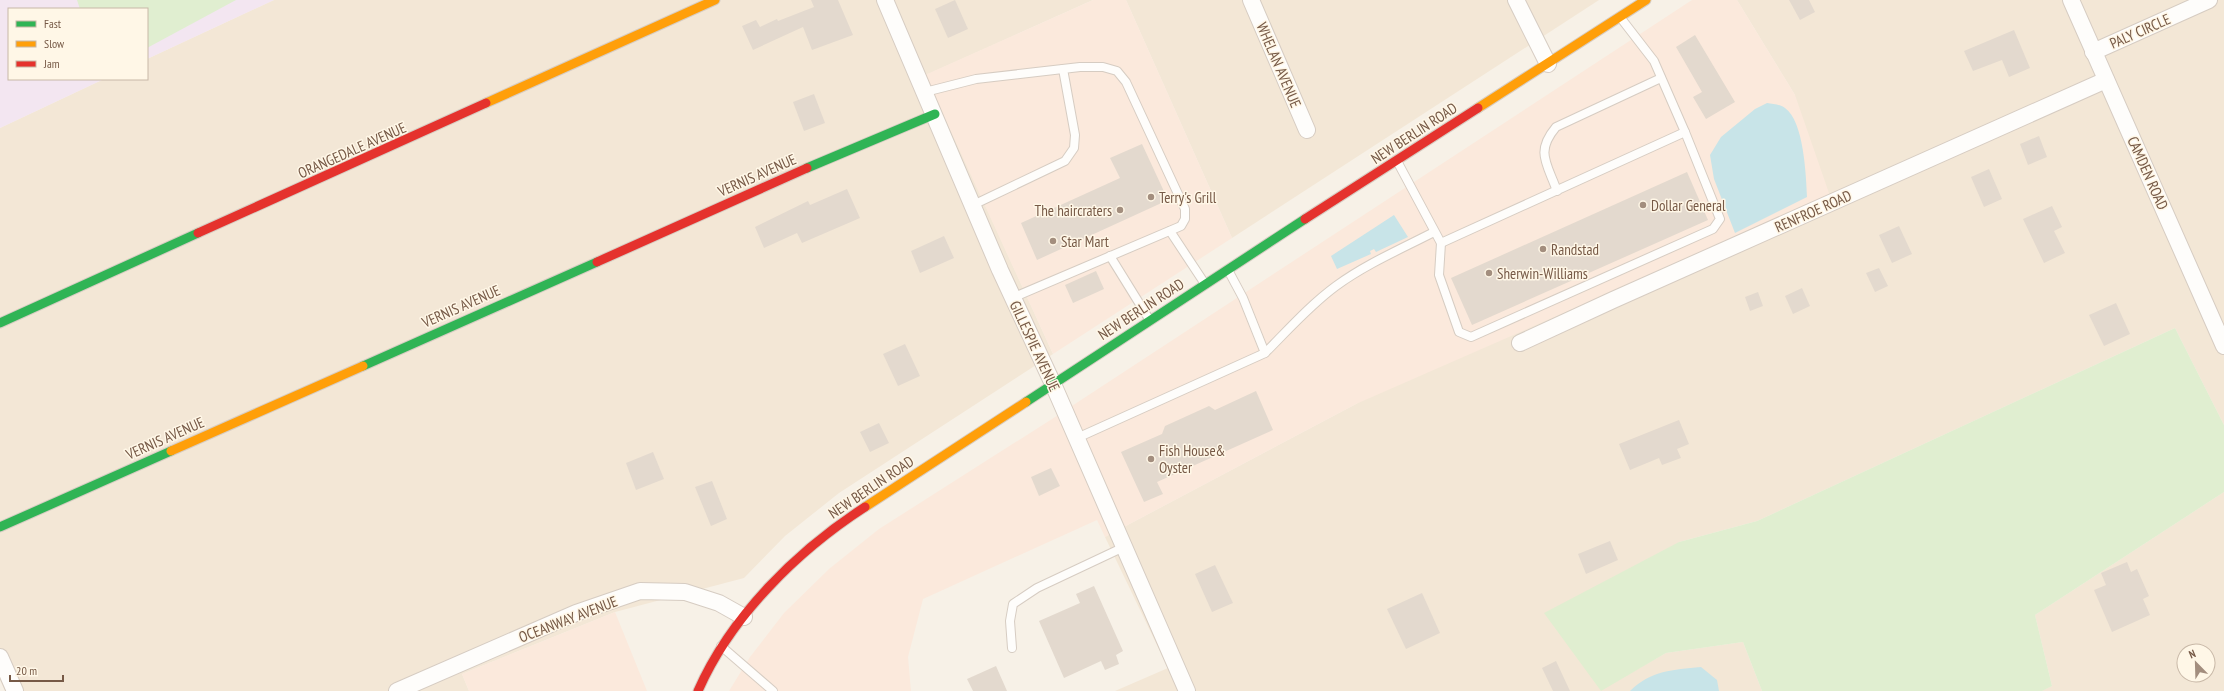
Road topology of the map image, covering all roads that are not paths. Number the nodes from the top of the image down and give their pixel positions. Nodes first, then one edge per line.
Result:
1 (715, 0) edge
2 (885, 0) edge
3 (1251, 0) edge
4 (1516, 0) edge
5 (1646, 0) edge
6 (2071, 0) edge
7 (2209, 0) edge
8 (1620, 17) junction
9 (2094, 52) junction
10 (1548, 64) junction
11 (1063, 68) junction
12 (1661, 78) junction
13 (2106, 80) junction
14 (925, 92) junction
15 (935, 114) junction
16 (1307, 130) dead end
17 (1685, 132) junction
18 (1397, 161) junction
19 (1557, 190) junction
20 (973, 205) junction
21 (1170, 231) junction
22 (1434, 232) junction
23 (1441, 243) junction
24 (1110, 256) junction
25 (1228, 269) junction
26 (1205, 284) junction
27 (1012, 298) junction
28 (1150, 320) junction
29 (0, 323) edge
30 (1520, 343) dead end
31 (2224, 346) edge
32 (1265, 353) junction
33 (1053, 384) junction
34 (1077, 438) junction
35 (0, 527) edge
36 (1124, 547) junction
37 (744, 617) junction
38 (721, 646) junction
39 (1012, 648) dead end
40 (0, 656) edge
41 (15, 691) edge
42 (397, 691) edge
43 (698, 691) edge
44 (773, 691) edge
45 (1188, 691) edge

1 - 29 street, ORANGEDALE AVENUE
2 - 14 street, GILLESPIE AVENUE
3 - 16 street, WHELAN AVENUE
4 - 10 street
5 - 8 street, NEW BERLIN ROAD
6 - 9 street, CAMDEN ROAD
7 - 9 street, PALY CIRCLE
8 - 10 street, NEW BERLIN ROAD
8 - 12 lane
9 - 13 street, CAMDEN ROAD
10 - 18 street, NEW BERLIN ROAD
11 - 14 lane
11 - 20 lane
11 - 21 lane
12 - 17 lane
12 - 19 lane
13 - 30 street, RENFROE ROAD
13 - 31 street, CAMDEN ROAD
14 - 15 street, GILLESPIE AVENUE
15 - 20 street, GILLESPIE AVENUE
15 - 35 street, VERNIS AVENUE
17 - 19 lane
17 - 23 lane
18 - 22 lane
18 - 25 street, NEW BERLIN ROAD
19 - 23 lane
20 - 27 street, GILLESPIE AVENUE
21 - 24 lane
21 - 26 lane
22 - 23 lane
22 - 32 lane
24 - 27 lane
24 - 28 lane
25 - 26 street, NEW BERLIN ROAD
25 - 32 lane
26 - 28 street, NEW BERLIN ROAD
27 - 33 street, GILLESPIE AVENUE
28 - 33 street, NEW BERLIN ROAD
32 - 34 lane
33 - 34 street, GILLESPIE AVENUE
33 - 37 street, NEW BERLIN ROAD
34 - 36 street, GILLESPIE AVENUE
36 - 39 lane
36 - 45 street, GILLESPIE AVENUE
37 - 38 street, NEW BERLIN ROAD
37 - 42 street, OCEANWAY AVENUE
38 - 43 street, NEW BERLIN ROAD
38 - 44 lane
40 - 41 street

